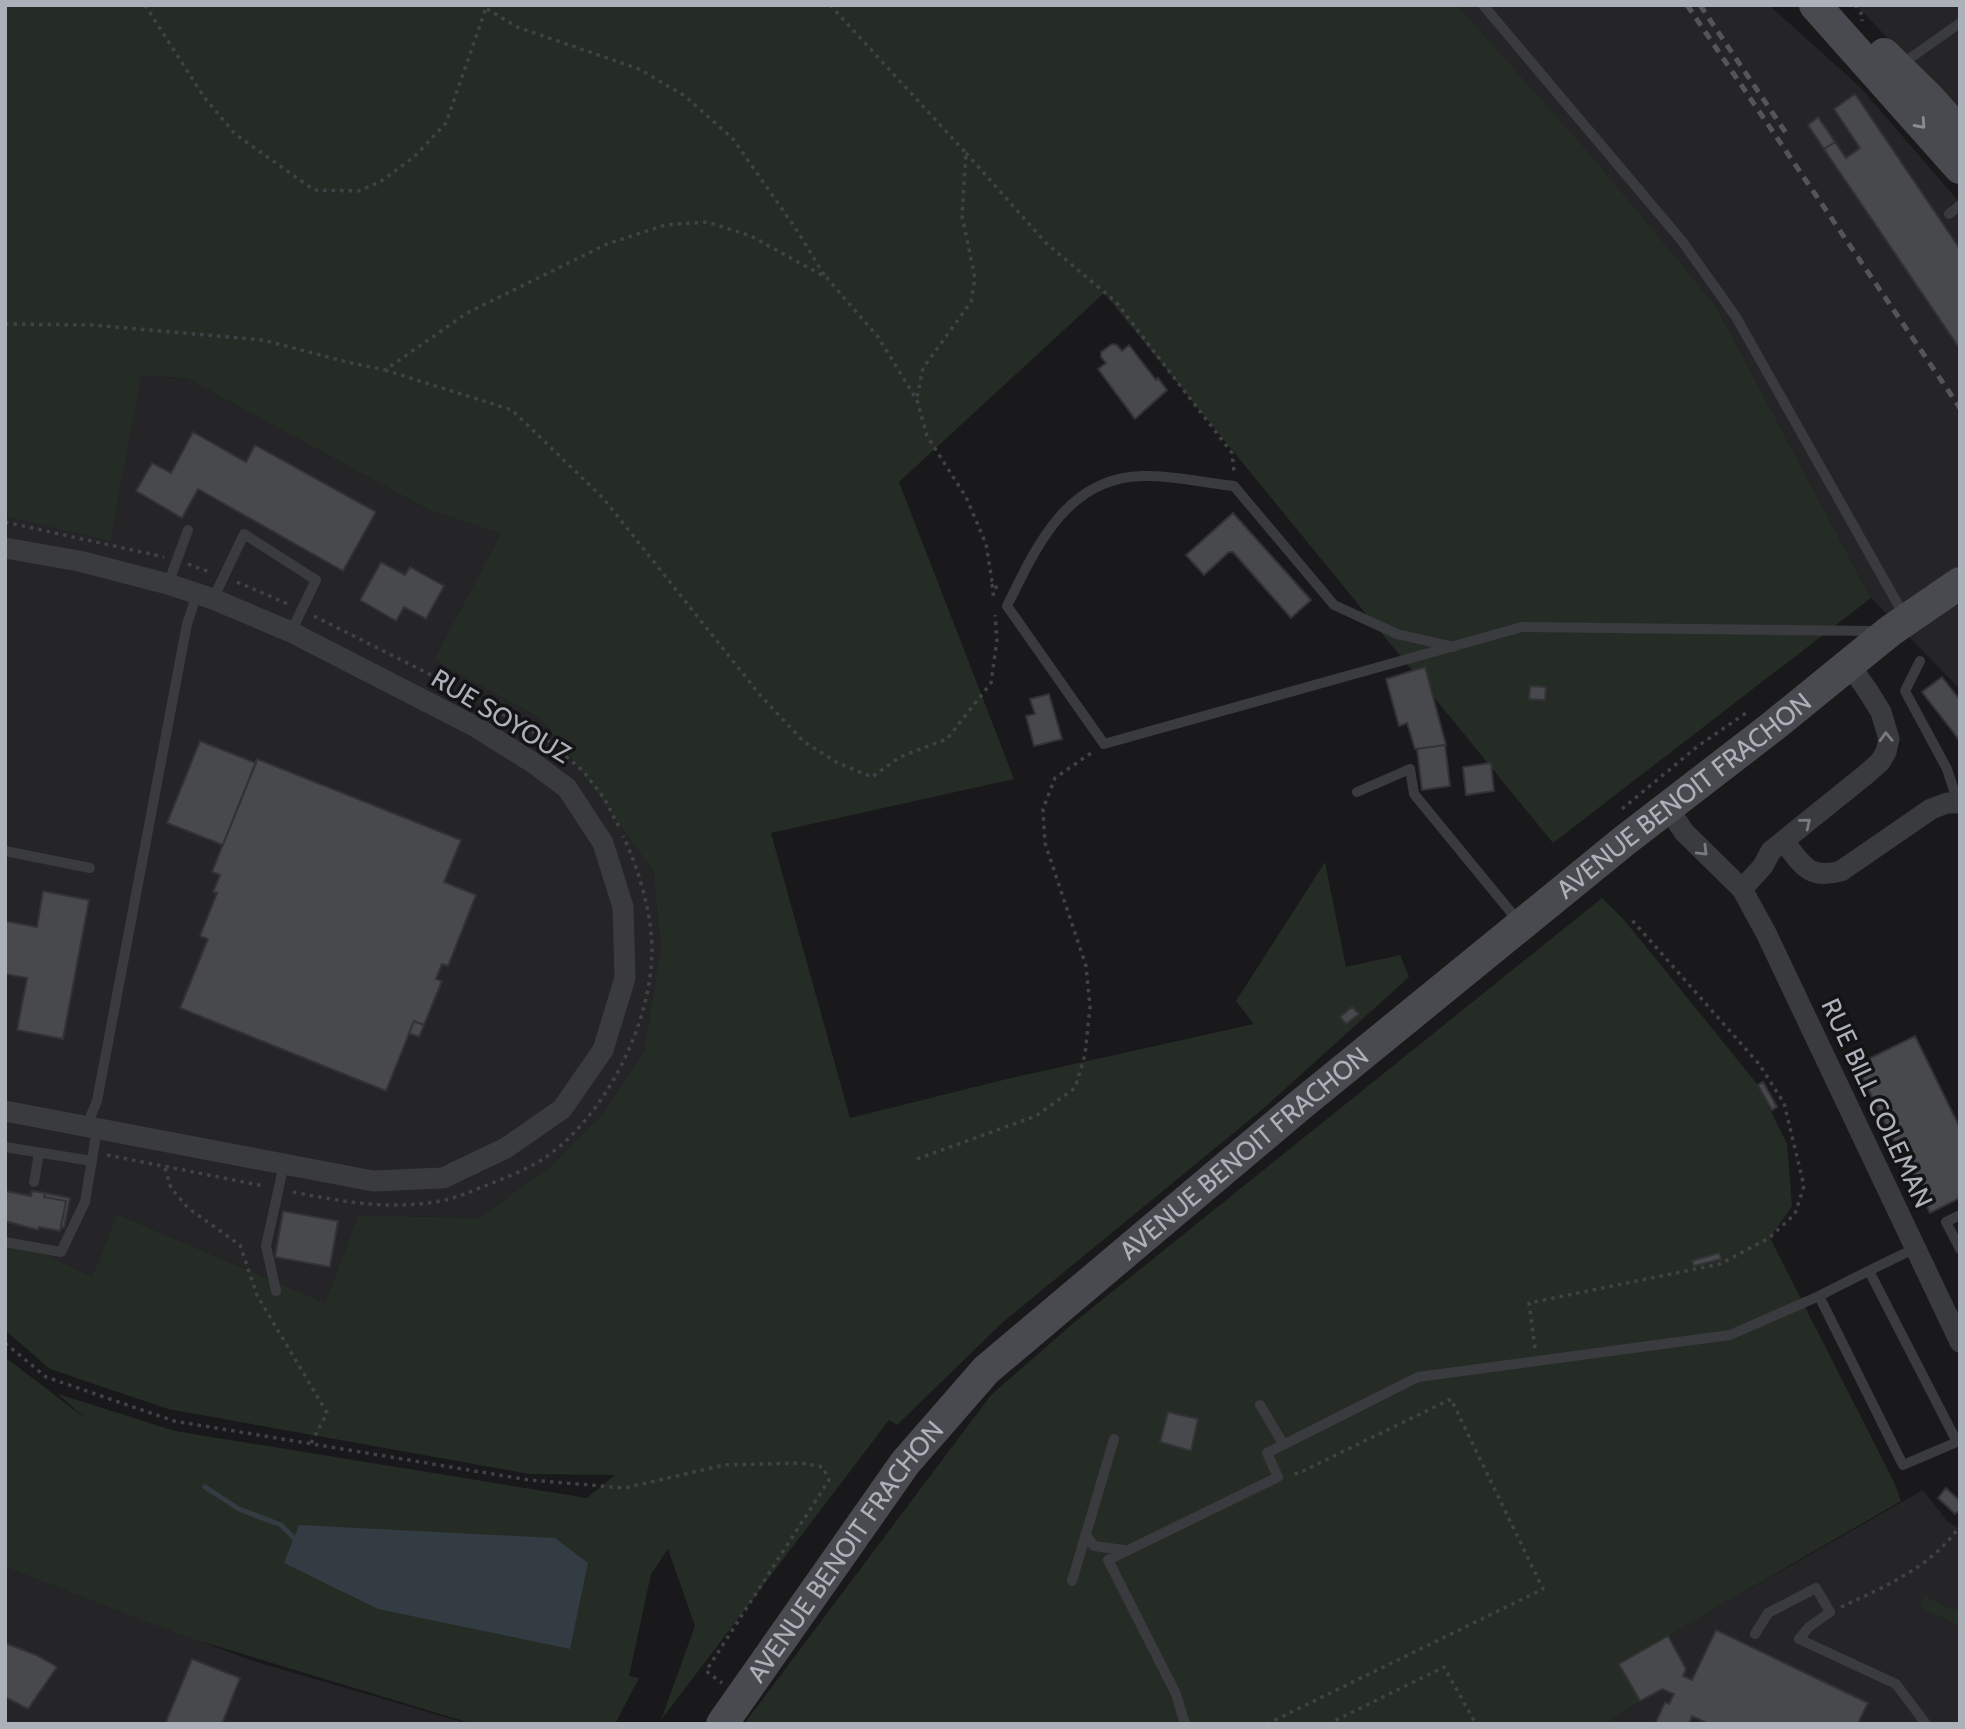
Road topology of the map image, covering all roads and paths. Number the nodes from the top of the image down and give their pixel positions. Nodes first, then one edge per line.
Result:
1 (145, 5) edge
2 (830, 5) edge
3 (1483, 5) edge
4 (1815, 5) edge
5 (1855, 5) edge
6 (487, 7) edge
7 (1849, 14) edge
8 (1960, 23) edge
9 (1889, 74) junction
10 (1960, 133) edge
11 (966, 153) junction
12 (1960, 167) edge
13 (1960, 205) edge
14 (1950, 214) dead end
15 (827, 278) junction
16 (5, 324) edge
17 (385, 370) junction
18 (917, 400) junction
19 (1235, 487) junction
20 (5, 522) edge
21 (188, 530) dead end
22 (5, 548) edge
23 (175, 560) junction
24 (224, 577) junction
25 (992, 580) junction
26 (1960, 583) edge
27 (168, 584) junction
28 (205, 597) junction
29 (1007, 606) junction
30 (302, 610) junction
31 (1908, 618) junction
32 (291, 632) junction
33 (1454, 647) junction
34 (1920, 661) dead end
35 (1849, 664) junction
36 (1104, 744) junction
37 (1357, 792) dead end
38 (1959, 803) edge
39 (1669, 809) junction
40 (1784, 841) junction
41 (5, 850) edge
42 (90, 868) dead end
43 (1742, 889) junction
44 (1632, 920) dead end
45 (1522, 925) junction
46 (5, 1111) edge
47 (91, 1128) junction
48 (5, 1147) edge
49 (39, 1153) junction
50 (92, 1157) junction
51 (917, 1159) dead end
52 (284, 1164) junction
53 (165, 1167) junction
54 (34, 1182) dead end
55 (278, 1189) junction
56 (1960, 1215) edge
57 (5, 1242) edge
58 (1914, 1249) junction
59 (1960, 1249) edge
60 (1869, 1271) junction
61 (276, 1291) dead end
62 (1819, 1296) junction
63 (1957, 1330) edge
64 (5, 1343) edge
65 (1536, 1361) junction
66 (1260, 1405) dead end
67 (1114, 1439) dead end
68 (310, 1445) junction
69 (1284, 1445) junction
70 (1278, 1477) junction
71 (1960, 1526) edge
72 (1086, 1535) junction
73 (1127, 1550) junction
74 (1072, 1581) dead end
75 (1830, 1612) junction
76 (1755, 1634) dead end
77 (726, 1686) dead end
78 (722, 1724) edge
79 (1185, 1724) edge
80 (1267, 1724) edge
81 (1328, 1724) edge
82 (1476, 1724) edge
83 (1926, 1724) edge

1 - 6 path
2 - 11 path
3 - 31 lane
4 - 9 main road
5 - 7 path
6 - 15 path
7 - 9 main road
8 - 9 lane
9 - 10 main road
9 -> 12 main road
11 - 18 path
11 - 19 path
13 - 14 lane
15 - 17 path
15 - 18 path
16 - 17 path
17 - 25 path
18 - 25 path
19 - 29 lane
19 - 33 lane
20 - 23 path
21 - 23 lane
22 - 27 street, RUE SOYOUZ
23 - 24 path
23 - 27 lane
24 - 28 lane
24 - 30 path
24 - 30 lane
25 - 29 path
26 - 31 main road, AVENUE BENOIT FRACHON
27 - 28 street, RUE SOYOUZ
28 - 32 street, RUE SOYOUZ
28 - 47 lane
29 - 36 lane
30 - 32 lane
30 - 55 path
31 - 33 lane
31 - 35 main road, AVENUE BENOIT FRACHON
32 - 52 street, RUE SOYOUZ
33 - 36 lane
34 - 38 lane
35 - 39 main road, AVENUE BENOIT FRACHON
40 -> 35 street
36 - 51 path
37 - 45 lane
38 - 40 street
39 -> 43 street, RUE BILL COLEMAN
39 - 45 main road, AVENUE BENOIT FRACHON
40 - 43 street
41 - 42 lane
43 - 58 street, RUE BILL COLEMAN
44 - 65 path
45 - 78 main road, AVENUE BENOIT FRACHON
46 - 47 street, RUE SOYOUZ
47 - 50 lane
47 - 52 street, RUE SOYOUZ
48 - 49 lane
49 - 50 lane
49 - 54 lane
50 - 53 path
50 - 57 lane
52 - 55 lane
53 - 55 path
53 - 68 path
55 - 61 lane
56 - 59 lane
58 - 60 lane
58 - 63 street, RUE BILL COLEMAN
60 - 62 lane
60 - 62 lane
62 - 65 lane
64 - 68 path
65 - 69 lane
66 - 69 lane
67 - 72 lane
68 - 77 path
69 - 70 lane
70 - 73 lane
70 - 80 path
71 - 75 path
72 - 73 lane
72 - 74 lane
73 - 79 lane
75 - 76 lane
75 - 83 lane
81 - 82 path

